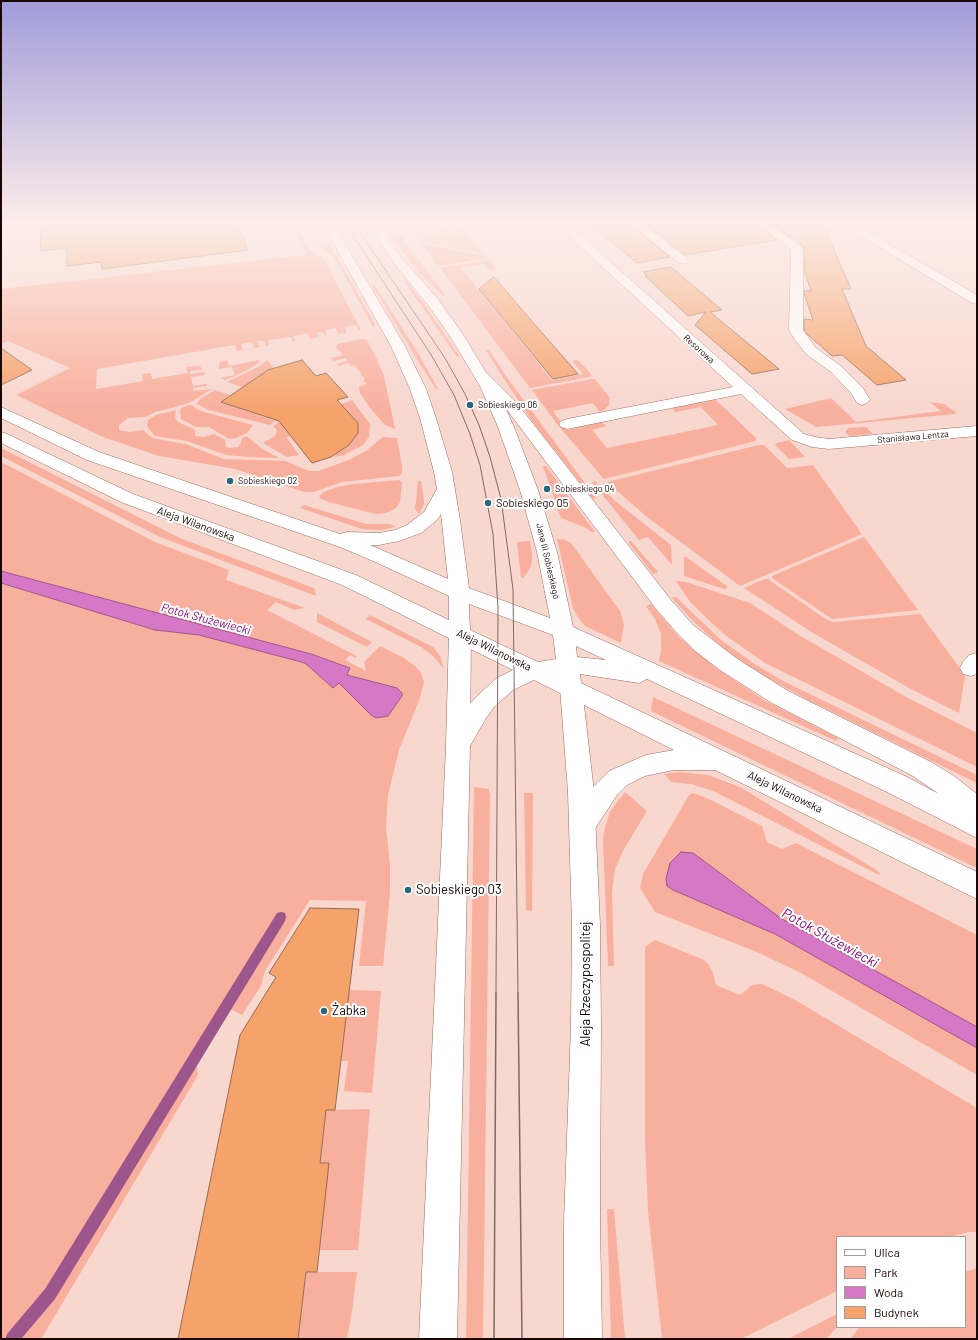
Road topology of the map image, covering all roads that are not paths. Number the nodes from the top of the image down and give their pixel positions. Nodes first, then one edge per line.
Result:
1 (365, 288) edge
2 (421, 288) edge
3 (631, 288) edge
4 (797, 288) edge
5 (956, 288) edge
6 (977, 300) edge
7 (479, 373) junction
8 (744, 390) junction
9 (862, 400) dead end
10 (1, 412) edge
11 (567, 424) dead end
12 (977, 431) edge
13 (1, 437) edge
14 (849, 443) joint
15 (446, 489) junction
16 (328, 537) junction
17 (459, 592) junction
18 (563, 631) junction
19 (460, 634) junction
20 (536, 671) junction
21 (569, 677) junction
22 (674, 681) junction
23 (458, 746) junction
24 (720, 760) junction
25 (977, 809) edge
26 (583, 825) junction
27 (977, 826) edge
28 (977, 886) edge
29 (438, 1339) edge
30 (583, 1339) edge

1 - 15 main road
2 - 7 main road, Jana III Sobieskiego
3 - 8 main road, Resorowa
4 - 9 main road
5 - 6 main road
7 - 18 main road, Jana III Sobieskiego
7 - 25 main road
8 - 11 main road
8 - 14 main road, Resorowa
10 - 16 main road
12 - 14 main road, Stanisława Lentza
13 - 19 main road, Aleja Wilanowska
15 - 16 main road
15 - 17 main road
16 - 17 main road
17 - 18 main road
17 - 19 main road
18 - 21 main road, Aleja Rzeczypospolitej
18 - 22 main road
19 - 20 main road, Aleja Wilanowska
19 - 23 main road
20 - 21 main road
20 - 23 main road
21 - 22 main road
21 - 24 main road, Aleja Wilanowska
21 - 26 main road, Aleja Rzeczypospolitej
22 - 27 main road
23 - 29 main road
24 - 26 main road
24 - 28 main road, Aleja Wilanowska
26 - 30 main road, Aleja Rzeczypospolitej

